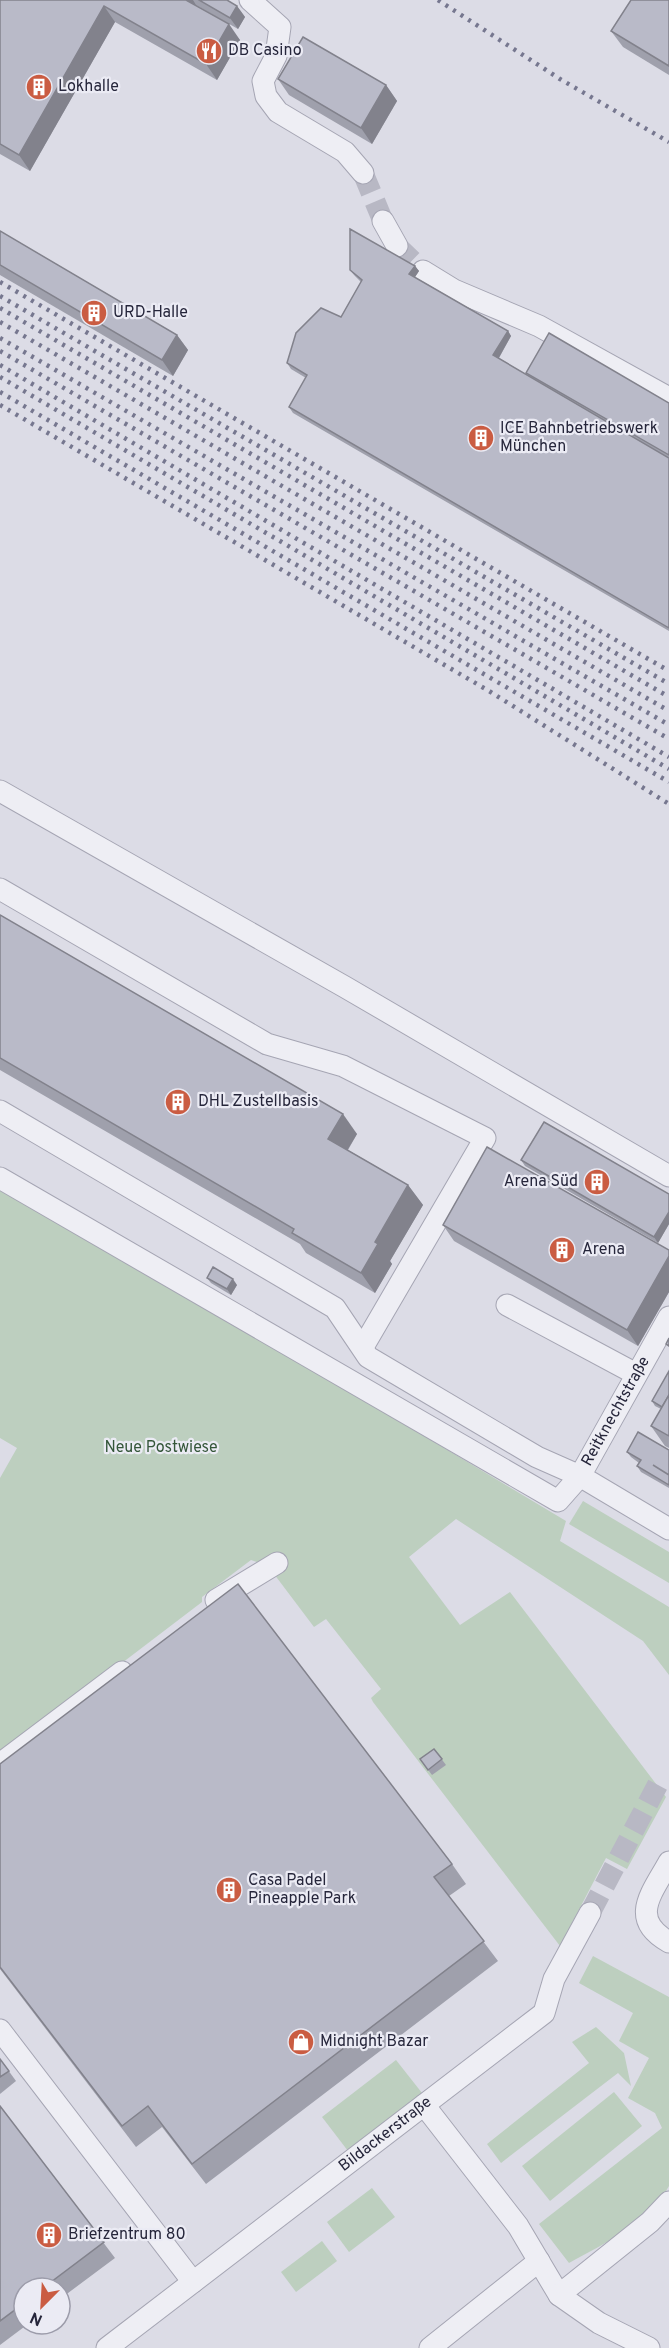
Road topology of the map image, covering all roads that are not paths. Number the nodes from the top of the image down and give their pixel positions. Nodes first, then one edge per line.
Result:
1 (250, 0) edge
2 (363, 173) tunnel mouth
3 (383, 221) tunnel mouth
4 (398, 246) tunnel mouth
5 (423, 271) tunnel mouth
6 (669, 398) edge
7 (0, 791) edge
8 (0, 889) edge
9 (0, 1111) edge
10 (669, 1176) edge
11 (0, 1178) edge
12 (507, 1305) dead end
13 (669, 1317) edge
14 (363, 1347) junction
15 (636, 1374) junction
16 (580, 1476) junction
17 (669, 1528) edge
18 (277, 1563) dead end
19 (196, 1616) edge
20 (140, 1658) edge
21 (0, 1764) edge
22 (669, 1862) edge
23 (590, 1913) tunnel mouth
24 (669, 1942) edge
25 (0, 2030) edge
26 (423, 2105) junction
27 (669, 2202) edge
28 (538, 2260) junction
29 (193, 2282) junction
30 (559, 2295) junction
31 (107, 2348) edge
32 (430, 2348) edge
33 (649, 2348) edge

1 - 2 street
3 - 4 street
5 - 6 street
7 - 10 street
8 - 14 street
9 - 14 street, Reitknechtstraße
11 - 16 street
12 - 15 street
13 - 15 street, Reitknechtstraße
14 - 16 street, Reitknechtstraße
15 - 16 street, Reitknechtstraße
16 - 17 street, Reitknechtstraße
18 - 19 street
20 - 21 street
22 - 24 street
23 - 26 street
25 - 29 street
26 - 28 street, Bildackerstraße
26 - 29 street, Bildackerstraße
27 - 30 street
28 - 30 street, Bildackerstraße
28 - 32 street
29 - 31 street, Bildackerstraße
30 - 33 street, Bildackerstraße

